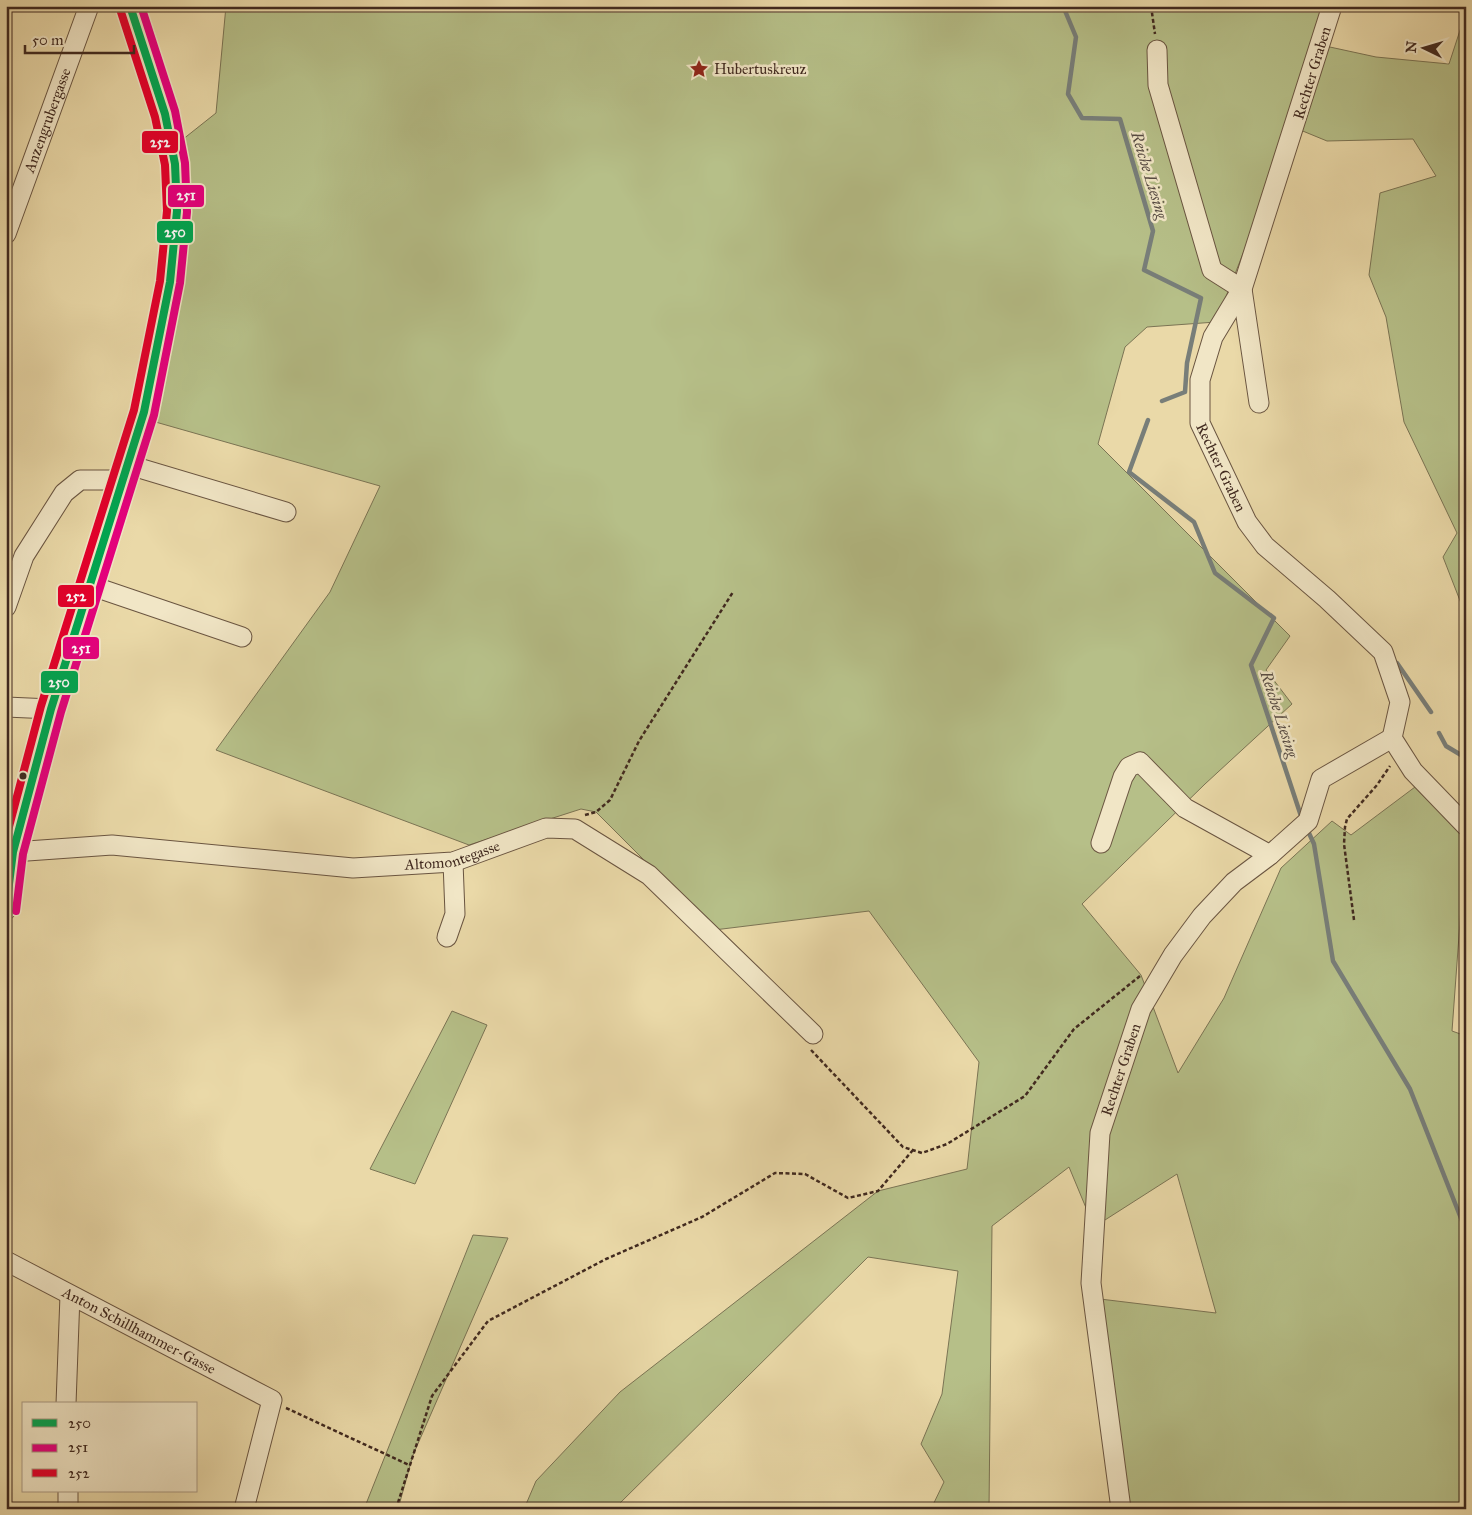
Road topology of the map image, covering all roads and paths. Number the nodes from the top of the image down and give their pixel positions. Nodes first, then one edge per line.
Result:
1 (89, 6) edge
2 (130, 6) edge
3 (1151, 6) edge
4 (1332, 6) edge
5 (1157, 50) joint
6 (6, 234) edge
7 (1242, 289) junction
8 (1259, 403) dead end
9 (126, 472) junction
10 (286, 512) dead end
11 (90, 585) junction
12 (733, 592) dead end
13 (6, 606) edge
14 (242, 637) dead end
15 (6, 707) edge
16 (51, 709) junction
17 (1392, 738) junction
18 (579, 817) dead end
19 (1466, 826) edge
20 (1101, 844) dead end
21 (13, 852) junction
22 (1270, 855) junction
23 (453, 862) junction
24 (6, 910) edge
25 (1354, 920) dead end
26 (448, 937) dead end
27 (1141, 975) dead end
28 (813, 1034) joint
29 (913, 1150) junction
30 (6, 1261) edge
31 (70, 1295) junction
32 (272, 1401) junction
33 (66, 1402) edge
34 (409, 1465) junction
35 (68, 1492) edge
36 (68, 1509) edge
37 (244, 1509) edge
38 (396, 1509) edge
39 (1121, 1509) edge

1 - 6 street, Anzengrubergasse
2 - 9 street
3 - 5 path
4 - 7 street, Rechter Graben
5 - 7 street
7 - 8 street
7 - 17 street, Rechter Graben
9 - 10 street
9 - 11 street
9 - 13 street
11 - 14 street
11 - 16 street
12 - 18 path
15 - 16 street
16 - 21 street
17 - 19 street
17 - 22 street, Rechter Graben
17 - 25 path
20 - 22 street
21 - 23 street, Altomontegasse
21 - 24 street
22 - 39 street, Rechter Graben
23 - 26 street
23 - 28 street, Altomontegasse
27 - 29 path
28 - 29 path
29 - 34 path
30 - 31 street, Anton Schillhammer-Gasse
31 - 32 street, Anton Schillhammer-Gasse
31 - 33 street
32 - 34 path
32 - 37 street
34 - 38 path
35 - 36 street

